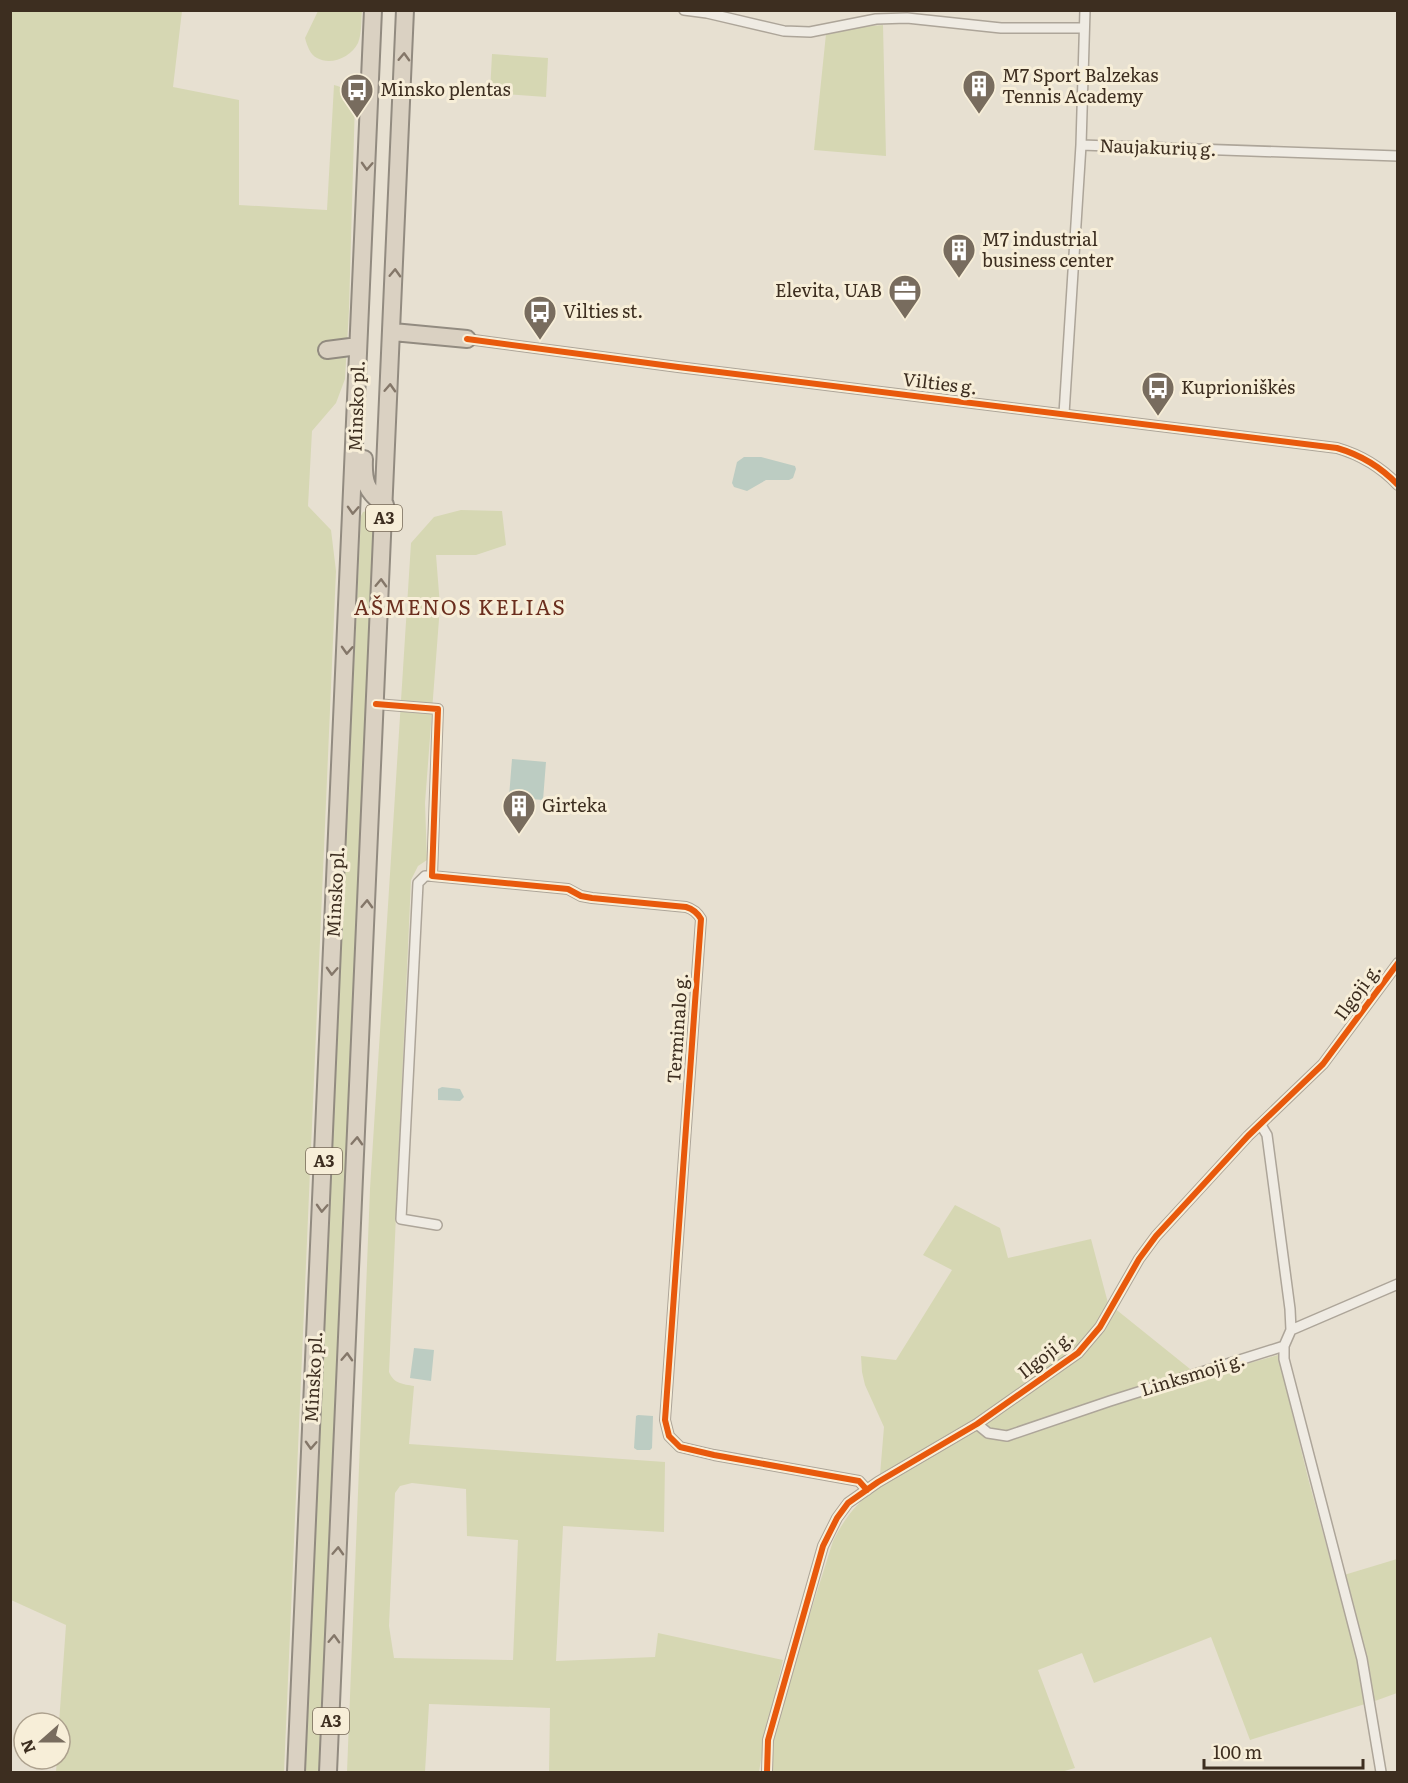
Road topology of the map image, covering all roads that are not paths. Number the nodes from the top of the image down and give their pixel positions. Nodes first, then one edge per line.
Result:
1 (373, 10) edge
2 (405, 10) edge
3 (684, 10) edge
4 (1085, 10) edge
5 (741, 15) edge
6 (1084, 28) junction
7 (1081, 145) junction
8 (1398, 156) edge
9 (393, 332) junction
10 (467, 339) joint
11 (358, 346) junction
12 (327, 350) dead end
13 (358, 378) junction
14 (1064, 414) junction
15 (1398, 485) edge
16 (385, 505) junction
17 (376, 704) junction
18 (432, 876) junction
19 (1398, 963) edge
20 (1261, 1125) junction
21 (437, 1225) dead end
22 (1398, 1284) edge
23 (1291, 1330) junction
24 (1284, 1346) junction
25 (977, 1424) junction
26 (867, 1490) junction
27 (296, 1773) edge
28 (328, 1773) edge
29 (767, 1773) edge
30 (1381, 1773) edge

1 -> 11 highway, Minsko pl. / A3
9 -> 2 highway, Minsko pl. / A3
3 - 5 street
4 - 6 street
5 - 6 street
6 - 7 street
7 - 8 street, Naujakurių g.
7 - 14 street, Naujakurių g.
9 - 10 highway
16 -> 9 highway, Minsko pl. / A3
10 - 14 street, Vilties g.
11 - 12 highway
11 - 13 highway, Minsko pl. / A3
13 - 16 highway
13 -> 27 highway, Minsko pl. / A3
14 - 15 street, Vilties g.
17 -> 16 highway, Minsko pl. / A3
17 - 18 street
28 -> 17 highway, Minsko pl. / A3
18 - 21 street
18 - 26 street, Terminalo g.
19 - 20 street, Ilgoji g.
20 - 23 street
20 - 25 street, Ilgoji g.
22 - 23 street
23 - 24 street
24 - 25 street, Linksmoji g.
24 - 30 street
25 - 26 street, Ilgoji g.
26 - 29 street, Ilgoji g.

